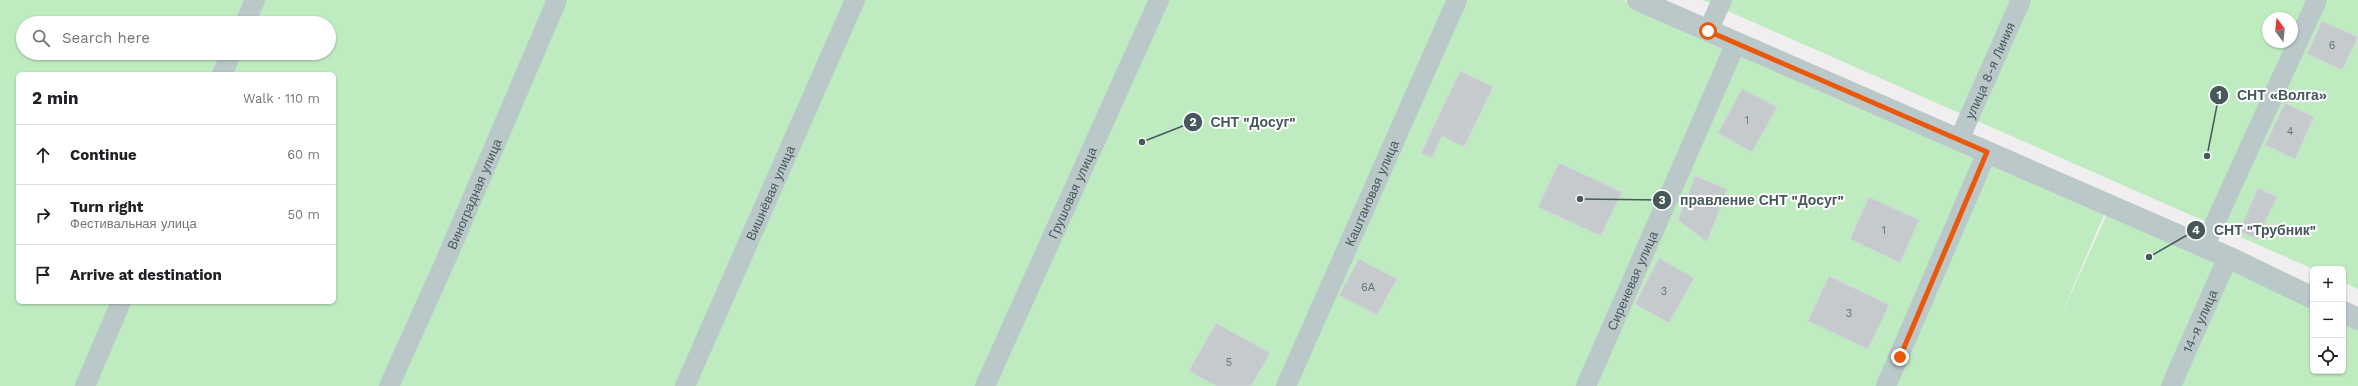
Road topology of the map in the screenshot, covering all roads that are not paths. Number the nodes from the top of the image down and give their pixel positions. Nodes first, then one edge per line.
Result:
1 (255, 0) edge
2 (557, 0) edge
3 (855, 0) edge
4 (1158, 0) edge
5 (1457, 0) edge
6 (1638, 0) edge
7 (1722, 0) edge
8 (2021, 0) edge
9 (2317, 0) edge
10 (248, 16) edge
11 (1708, 31) junction
12 (1736, 42) junction
13 (229, 60) edge
14 (223, 72) edge
15 (1959, 140) junction
16 (1987, 152) junction
17 (2204, 247) junction
18 (2228, 257) junction
19 (2310, 297) edge
20 (120, 304) edge
21 (2346, 313) edge
22 (2358, 319) edge
23 (85, 386) edge
24 (389, 386) edge
25 (685, 386) edge
26 (985, 386) edge
27 (1286, 386) edge
28 (1586, 386) edge
29 (1886, 386) edge
30 (2171, 386) edge

1 - 10 lane
2 - 24 lane, Виноградная улица
3 - 25 lane, Вишнёвая улица
4 - 26 lane, Грушовая улица
5 - 27 lane, Каштановая улица
6 - 11 street
7 - 11 lane
8 - 15 lane, улица 8-я Линия
9 - 17 lane
11 - 12 street
12 - 15 street
12 - 28 lane, Сиреневая улица
13 - 14 lane
15 - 16 street
16 - 17 street
16 - 29 lane
17 - 18 street
18 - 19 street
18 - 30 lane, 14-я улица
20 - 23 lane
21 - 22 street

